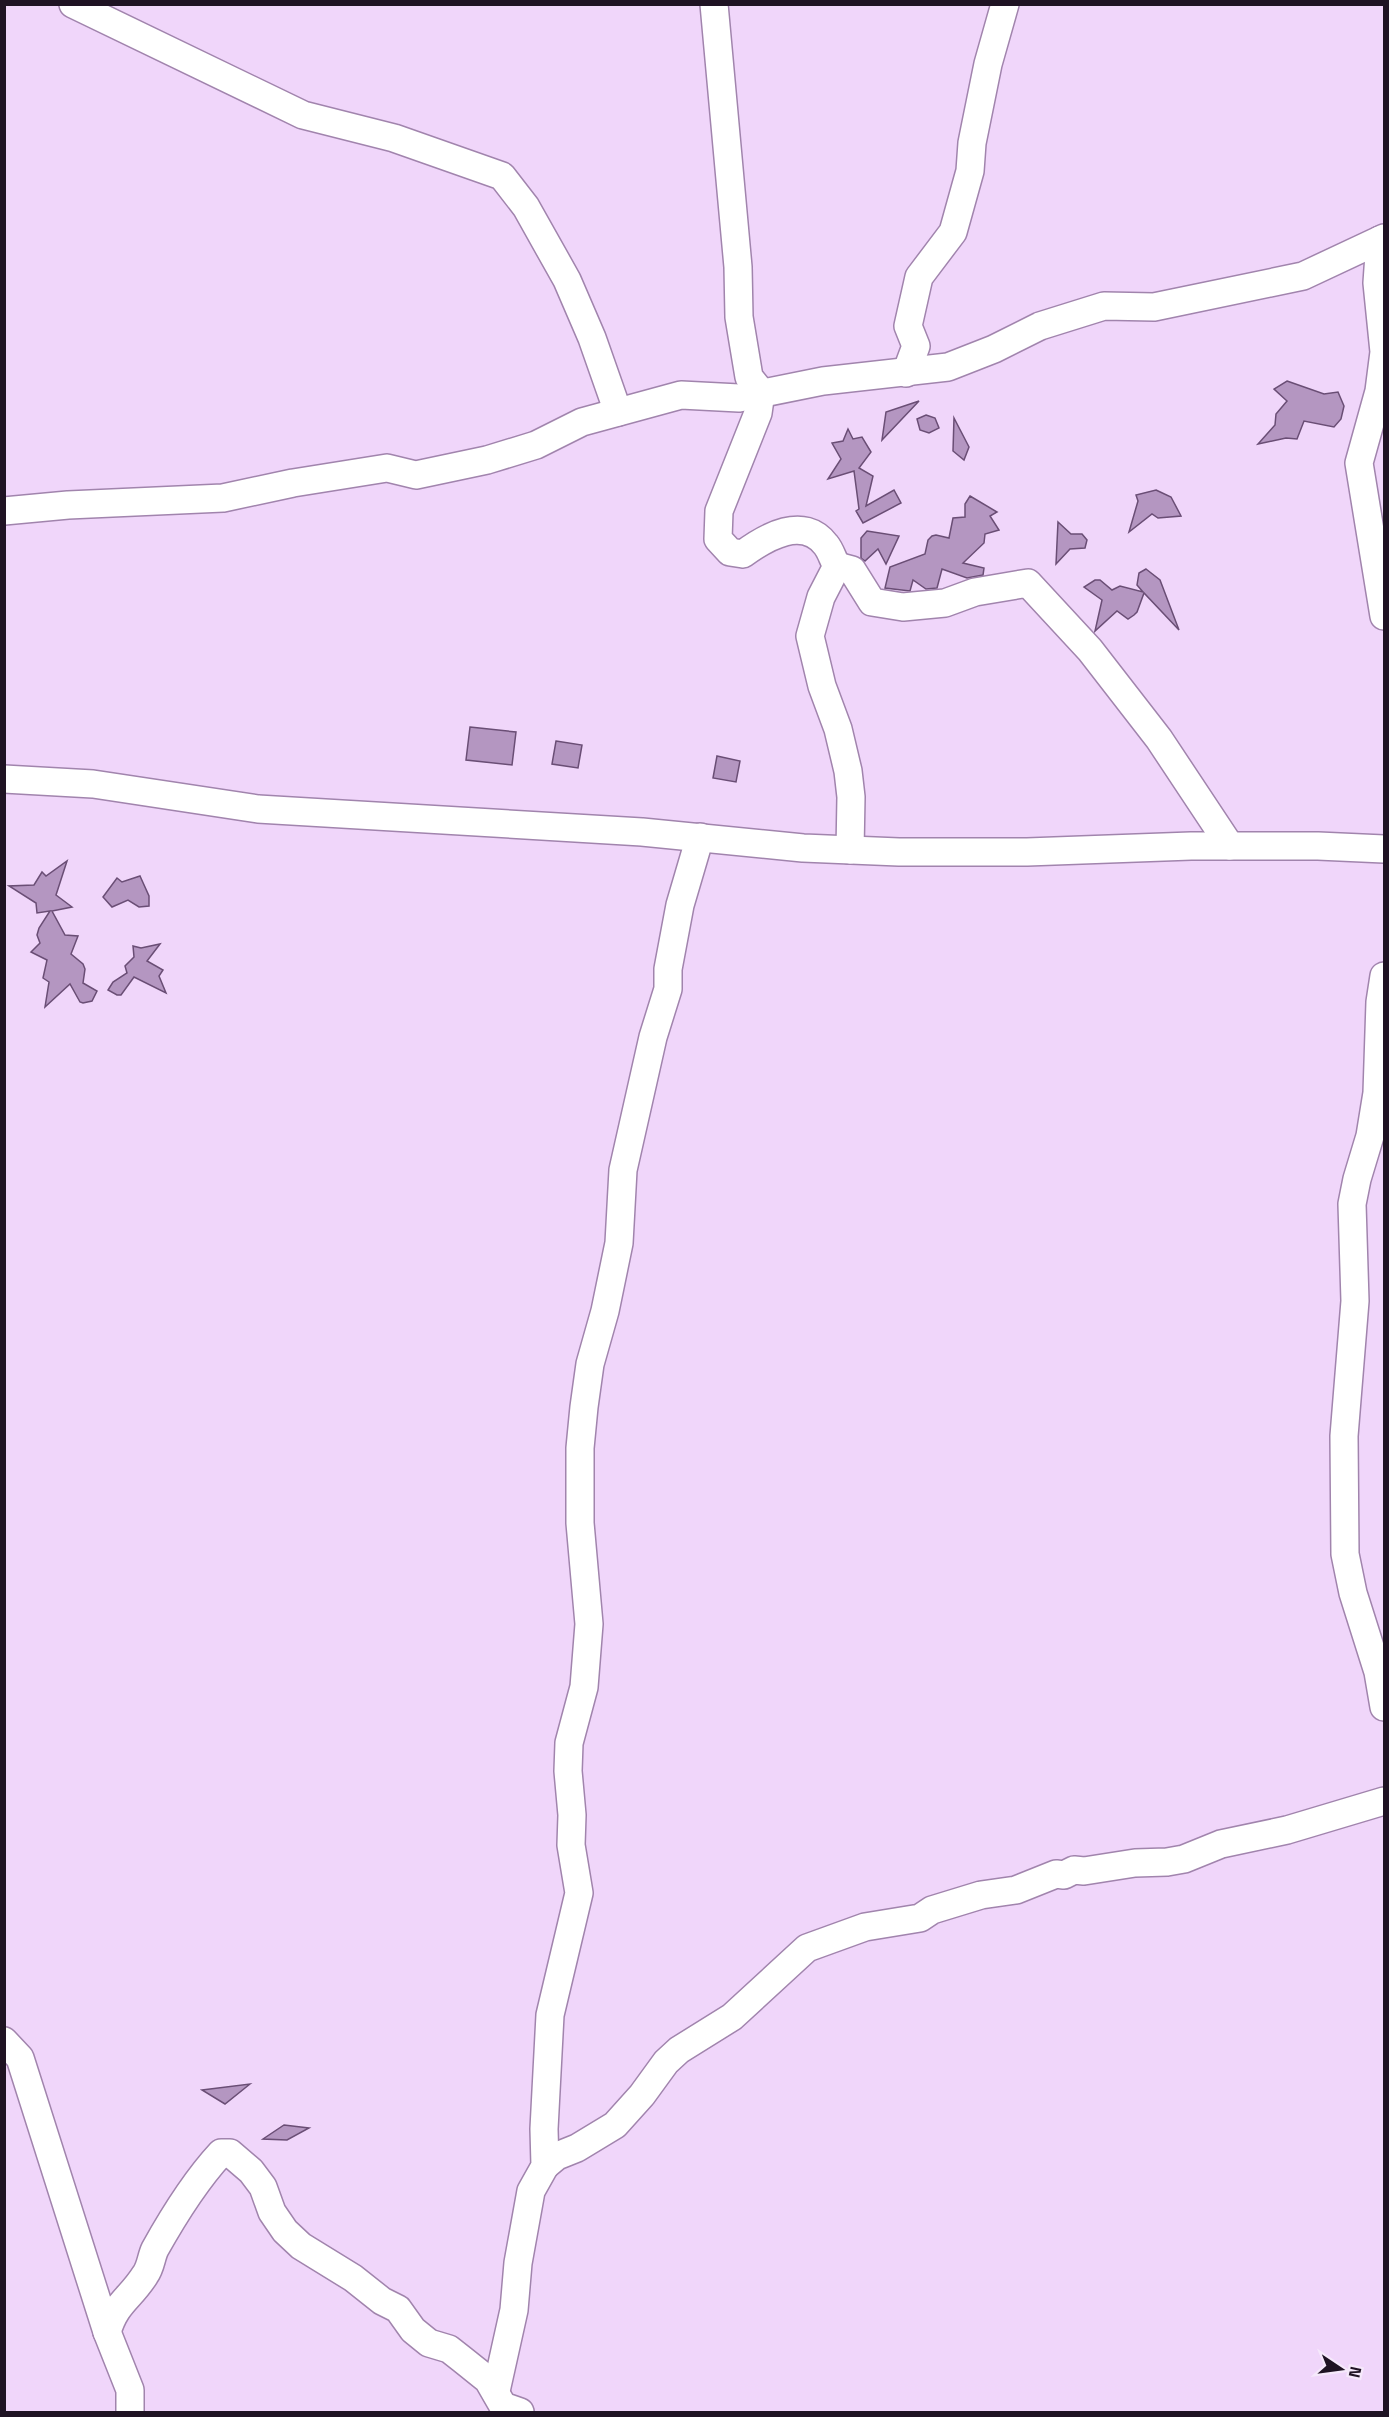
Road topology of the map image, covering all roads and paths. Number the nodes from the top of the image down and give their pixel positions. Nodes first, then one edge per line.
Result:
1 (73, 4) edge
2 (714, 4) edge
3 (1005, 4) edge
4 (1382, 239) edge
5 (906, 373) junction
6 (761, 392) junction
7 (618, 412) junction
8 (4, 511) edge
9 (837, 566) junction
10 (1384, 616) edge
11 (4, 779) edge
12 (700, 837) junction
13 (1230, 846) junction
14 (1384, 849) edge
15 (850, 850) junction
16 (1384, 976) edge
17 (1384, 1707) edge
18 (1384, 1801) edge
19 (4, 2041) edge
20 (545, 2166) junction
21 (107, 2332) junction
22 (505, 2405) edge
23 (130, 2412) edge

1 - 7 street
2 - 6 street
3 - 5 street
4 - 5 street
4 - 10 street
5 - 6 street
6 - 7 street
6 - 9 street
7 - 8 street
9 - 13 street
9 - 15 street
11 - 12 street
12 - 15 street
12 - 20 street
13 - 14 street
13 - 15 street
16 - 17 street
18 - 20 street
19 - 21 street
20 - 22 street
21 - 22 street
21 - 23 street

